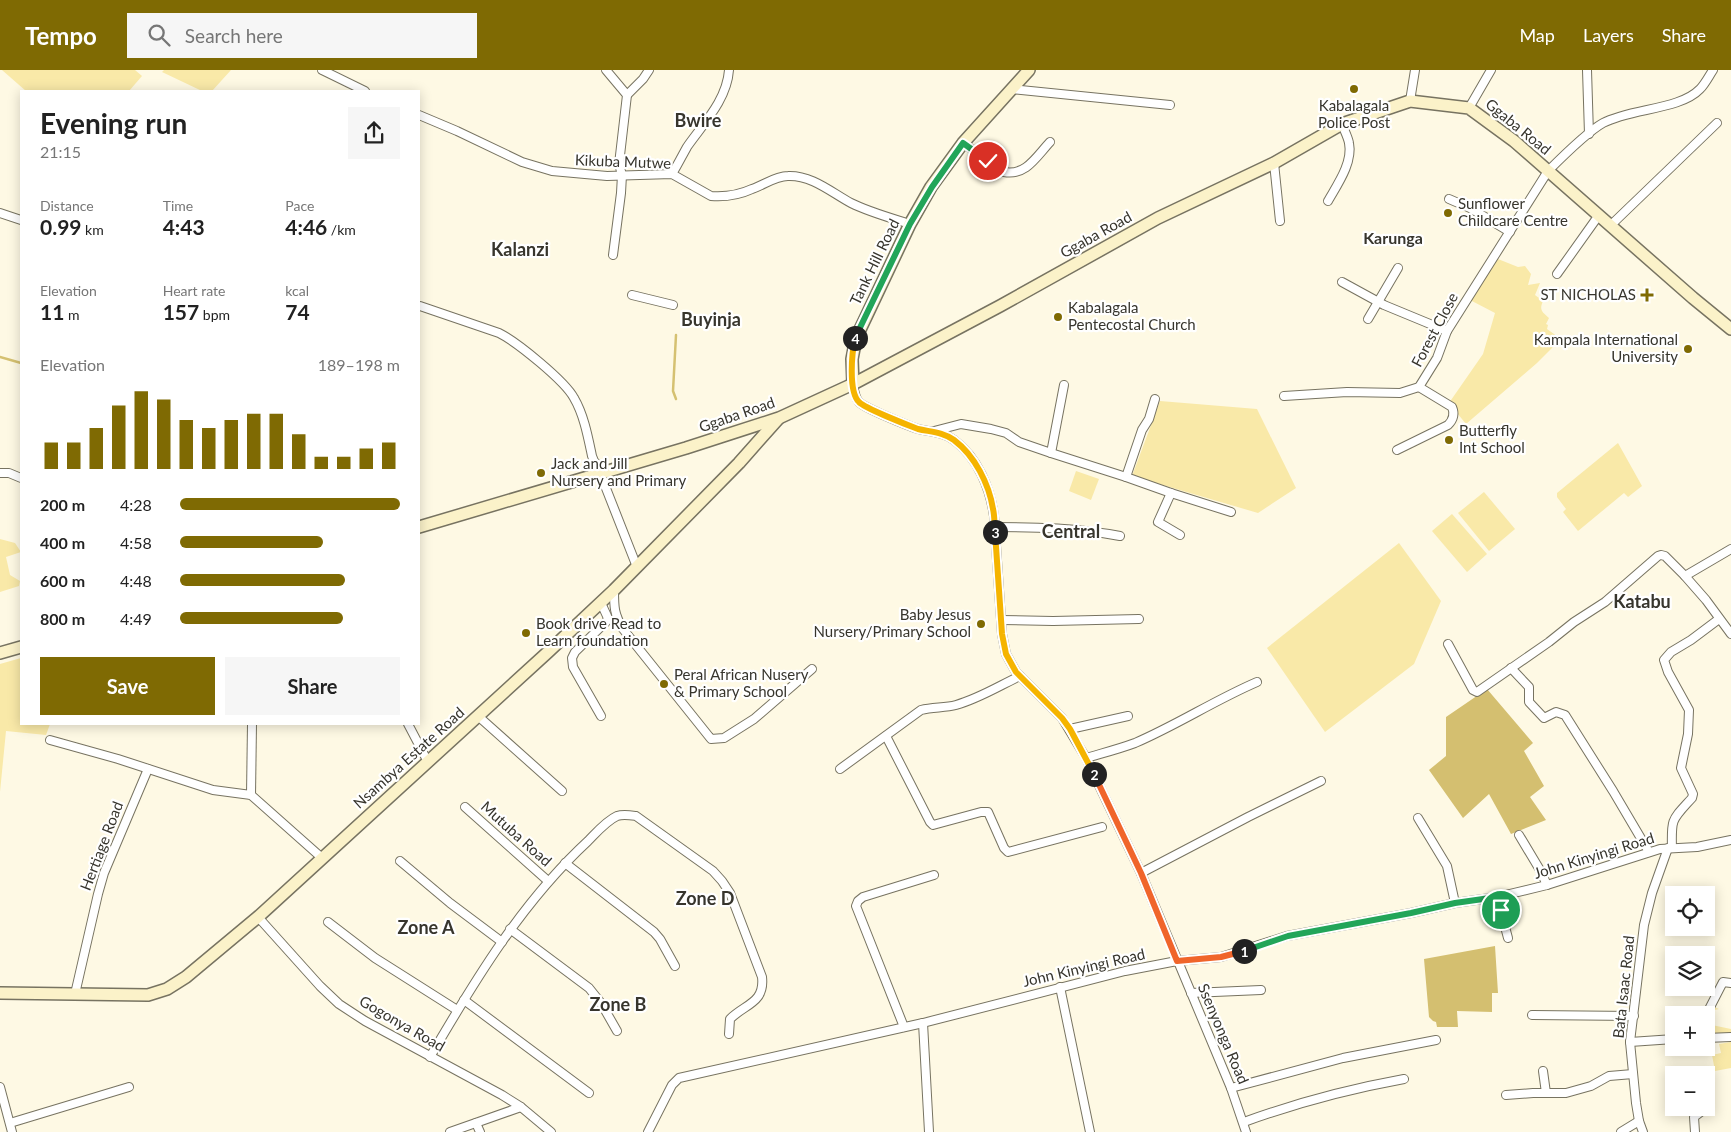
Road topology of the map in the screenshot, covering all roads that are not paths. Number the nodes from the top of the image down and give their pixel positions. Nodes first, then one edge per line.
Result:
1 (322, 70) edge
2 (606, 70) edge
3 (649, 70) edge
4 (729, 70) edge
5 (1029, 70) edge
6 (1415, 70) edge
7 (1491, 70) edge
8 (1587, 70) edge
9 (1713, 70) edge
10 (1012, 89) junction
11 (363, 90) edge
12 (627, 95) junction
13 (1410, 101) junction
14 (1170, 105) dead end
15 (1469, 108) junction
16 (420, 114) edge
17 (1717, 123) dead end
18 (1342, 124) junction
19 (1589, 134) junction
20 (1050, 142) dead end
21 (963, 143) junction
22 (1274, 163) junction
23 (1548, 171) junction
24 (672, 174) junction
25 (622, 176) junction
26 (1449, 199) dead end
27 (1328, 201) dead end
28 (0, 213) edge
29 (1599, 215) junction
30 (20, 220) edge
31 (1280, 221) dead end
32 (910, 224) junction
33 (1611, 226) junction
34 (1510, 232) junction
35 (613, 255) dead end
36 (1398, 268) dead end
37 (1557, 274) dead end
38 (1342, 282) dead end
39 (632, 295) dead end
40 (1378, 302) junction
41 (673, 305) dead end
42 (420, 306) edge
43 (1368, 318) dead end
44 (1731, 329) edge
45 (1447, 331) junction
46 (853, 384) junction
47 (1064, 385) dead end
48 (1420, 387) junction
49 (1284, 396) dead end
50 (1156, 399) dead end
51 (779, 418) junction
52 (934, 431) junction
53 (1397, 450) dead end
54 (1051, 453) junction
55 (602, 472) junction
56 (0, 473) edge
57 (1126, 476) junction
58 (20, 478) edge
59 (1171, 493) junction
60 (1230, 512) dead end
61 (420, 527) edge
62 (994, 527) junction
63 (1180, 535) dead end
64 (1120, 536) dead end
65 (1731, 549) edge
66 (637, 567) junction
67 (1685, 576) junction
68 (614, 590) junction
69 (601, 603) junction
70 (1139, 619) dead end
71 (1719, 619) junction
72 (1001, 620) junction
73 (1731, 634) edge
74 (1448, 644) dead end
75 (20, 647) edge
76 (0, 653) edge
77 (1512, 668) junction
78 (812, 669) dead end
79 (1020, 676) junction
80 (1257, 682) dead end
81 (478, 716) junction
82 (601, 716) dead end
83 (1128, 716) dead end
84 (252, 725) edge
85 (409, 725) edge
86 (1070, 729) junction
87 (886, 736) junction
88 (50, 740) dead end
89 (1086, 758) junction
90 (428, 762) junction
91 (148, 769) junction
92 (840, 769) dead end
93 (1321, 782) dead end
94 (562, 792) dead end
95 (251, 795) junction
96 (465, 807) dead end
97 (1418, 818) dead end
98 (1117, 822) junction
99 (1519, 835) dead end
100 (1731, 840) edge
101 (1670, 848) junction
102 (1649, 852) junction
103 (322, 858) junction
104 (400, 861) dead end
105 (565, 863) junction
106 (1141, 873) junction
107 (934, 875) dead end
108 (548, 881) junction
109 (1547, 886) junction
110 (1497, 897) junction
111 (1455, 903) junction
112 (258, 917) junction
113 (328, 922) dead end
114 (510, 929) junction
115 (1508, 938) dead end
116 (502, 942) junction
117 (1177, 961) junction
118 (675, 966) dead end
119 (1731, 983) edge
120 (1060, 987) junction
121 (1261, 990) dead end
122 (1191, 993) junction
123 (0, 994) edge
124 (75, 994) junction
125 (464, 1000) junction
126 (1711, 1006) edge
127 (457, 1010) junction
128 (1532, 1015) dead end
129 (1634, 1016) junction
130 (923, 1023) junction
131 (904, 1027) junction
132 (616, 1031) dead end
133 (728, 1034) dead end
134 (1731, 1037) edge
135 (1715, 1038) edge
136 (1436, 1040) dead end
137 (1665, 1040) edge
138 (1630, 1042) junction
139 (430, 1057) junction
140 (1544, 1071) dead end
141 (1633, 1074) junction
142 (1404, 1079) dead end
143 (0, 1087) edge
144 (129, 1087) dead end
145 (1231, 1088) junction
146 (589, 1093) dead end
147 (1546, 1093) junction
148 (1506, 1095) dead end
149 (521, 1107) junction
150 (1695, 1116) edge
151 (0, 1120) edge
152 (9, 1120) junction
153 (1639, 1121) junction
154 (1244, 1122) junction
155 (476, 1123) junction
156 (12, 1132) edge
157 (450, 1132) edge
158 (480, 1132) edge
159 (551, 1132) edge
160 (648, 1132) edge
161 (929, 1132) edge
162 (1090, 1132) edge
163 (1246, 1132) edge
164 (1621, 1132) edge
165 (1643, 1132) edge
166 (1695, 1132) edge

1 - 11 street
2 - 12 street
3 - 12 street
4 - 24 street
5 - 10 main road, Tank Hill Road
6 - 13 street
7 - 15 street
8 - 19 street
9 - 19 street, Forest Close
10 - 14 street
10 - 21 main road, Tank Hill Road
12 - 25 street
13 - 15 main road, Ggaba Road
13 - 18 main road, Ggaba Road
15 - 23 main road, Ggaba Road
16 - 25 street, Kikuba Mutwe
17 - 33 street
18 - 22 main road, Ggaba Road
18 - 27 street
19 - 23 street, Forest Close
20 - 21 street
21 - 32 main road, Tank Hill Road
22 - 31 street
22 - 46 main road, Ggaba Road
23 - 29 main road, Ggaba Road
23 - 34 street, Forest Close
24 - 25 street, Kikuba Mutwe
24 - 32 street, Kikuba Mutwe
25 - 35 street
26 - 34 street
28 - 30 street
29 - 33 main road, Ggaba Road
29 - 37 street
32 - 46 main road, Tank Hill Road
33 - 44 main road, Ggaba Road
34 - 45 street, Forest Close
36 - 40 street
38 - 40 street
39 - 41 street
40 - 43 street
40 - 45 street
42 - 55 street
45 - 48 street, Forest Close
46 - 51 main road, Ggaba Road
46 - 52 street, Ssenyonga Road
47 - 54 street
48 - 49 street, Forest Close
48 - 53 street
50 - 57 street
51 - 55 main road, Ggaba Road
51 - 66 main road, Nsambya Estate Road
52 - 54 street
52 - 62 street, Ssenyonga Road
54 - 57 street
55 - 61 main road, Ggaba Road
55 - 66 street
56 - 58 street
57 - 59 street
59 - 60 street
59 - 63 street
62 - 64 street
62 - 72 street, Ssenyonga Road
65 - 67 street
66 - 68 main road, Nsambya Estate Road
67 - 71 street
67 - 77 street
68 - 69 main road, Nsambya Estate Road
68 - 78 street
69 - 81 main road, Nsambya Estate Road
69 - 82 street
70 - 72 street
71 - 73 street
71 - 101 street, Bata Isaac Road
72 - 79 street, Ssenyonga Road
74 - 77 street
75 - 76 main road
77 - 102 street
79 - 86 street, Ssenyonga Road
79 - 87 street
80 - 89 street
81 - 90 main road, Nsambya Estate Road
81 - 94 street
83 - 86 street
84 - 95 street
85 - 90 street
86 - 89 street, Ssenyonga Road
87 - 92 street
87 - 98 street
88 - 91 street
89 - 98 street, Ssenyonga Road
90 - 103 main road, Nsambya Estate Road
91 - 95 street
91 - 124 street, Hertiage Road
93 - 106 street
95 - 103 street
96 - 108 street, Mutuba Road
97 - 111 street
98 - 106 street, Ssenyonga Road
99 - 109 street
100 - 101 street, John Kinyingi Road
101 - 102 street, John Kinyingi Road
101 - 129 street, Bata Isaac Road
102 - 109 street, John Kinyingi Road
103 - 112 main road, Nsambya Estate Road
104 - 116 street
105 - 108 street
105 - 118 street
105 - 133 street
106 - 117 street, Ssenyonga Road
107 - 131 street
108 - 114 street
109 - 110 street, John Kinyingi Road
110 - 111 street, John Kinyingi Road
110 - 115 street
111 - 117 street, John Kinyingi Road
112 - 124 main road, Nsambya Estate Road
112 - 139 street, Gogonya Road
113 - 127 street
114 - 116 street
114 - 132 street
116 - 125 street
117 - 120 street, John Kinyingi Road
117 - 122 street, Ssenyonga Road
119 - 126 street
120 - 130 street, John Kinyingi Road
120 - 162 street
121 - 122 street
122 - 145 street, Ssenyonga Road
123 - 124 main road, Nsambya Estate Road
125 - 127 street
125 - 146 street
127 - 139 street
128 - 129 street
129 - 138 street, Bata Isaac Road
130 - 131 street, John Kinyingi Road
130 - 161 street
131 - 160 street, John Kinyingi Road
134 - 135 street
136 - 145 street
137 - 138 street
138 - 141 street, Bata Isaac Road
139 - 149 street, Gogonya Road
140 - 147 street
141 - 147 street
141 - 153 street, Bata Isaac Road
142 - 154 street
143 - 152 street
144 - 152 street
145 - 154 street, Ssenyonga Road
147 - 148 street
149 - 155 street
149 - 159 street, Gogonya Road
150 - 166 street
151 - 152 street
152 - 156 street
153 - 164 street
153 - 165 street, Bata Isaac Road
154 - 163 street, Ssenyonga Road
155 - 157 street
155 - 158 street

